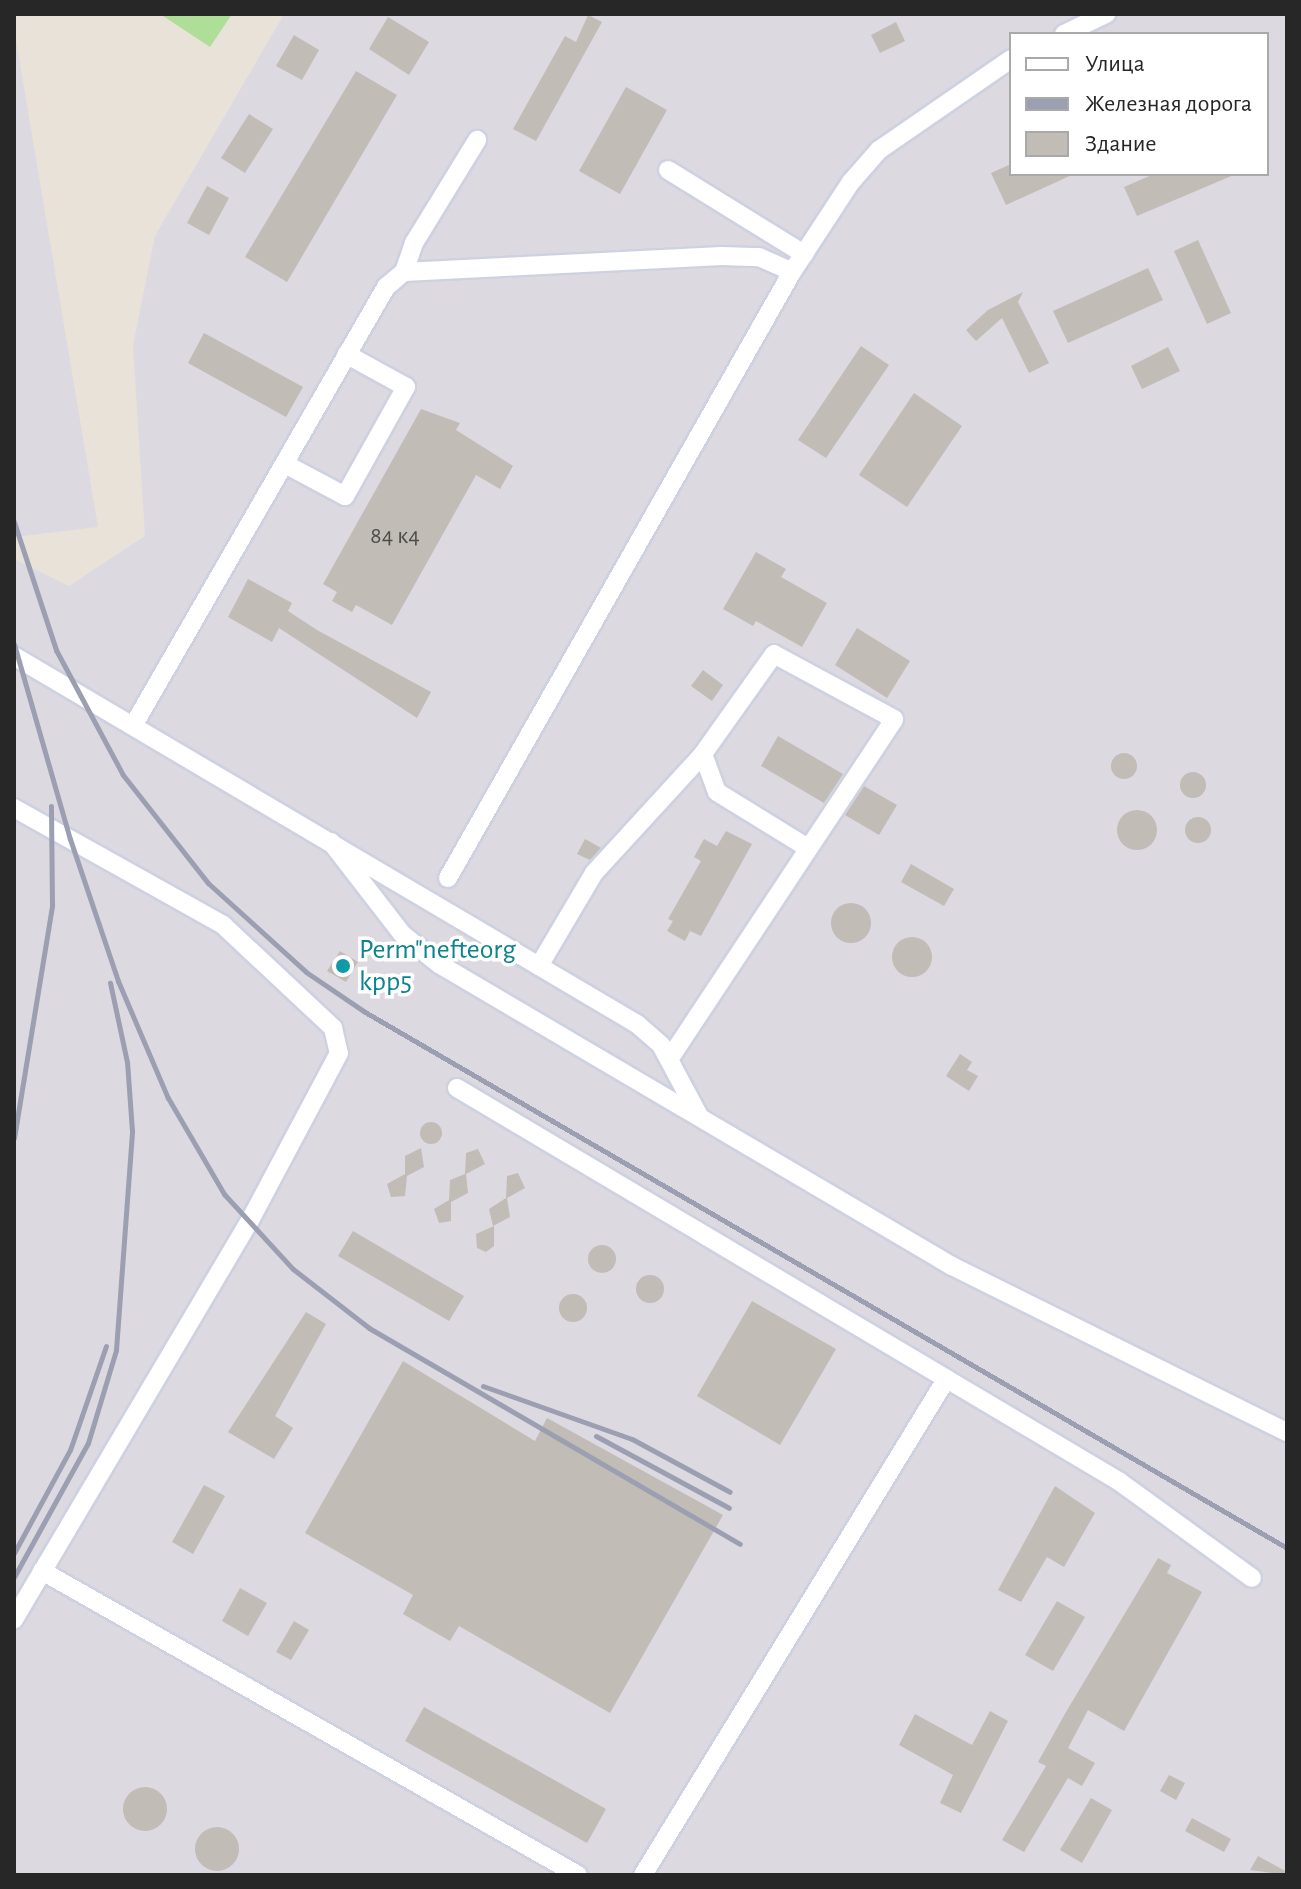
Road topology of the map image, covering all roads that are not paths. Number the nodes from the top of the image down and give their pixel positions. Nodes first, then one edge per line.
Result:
1 (1106, 14) edge
2 (1087, 18) edge
3 (1067, 32) edge
4 (1009, 60) edge
5 (477, 140) dead end
6 (668, 170) dead end
7 (804, 254) junction
8 (404, 272) junction
9 (792, 272) junction
10 (346, 354) junction
11 (285, 464) junction
12 (14, 656) edge
13 (133, 726) junction
14 (703, 754) junction
15 (14, 808) edge
16 (331, 842) junction
17 (808, 848) junction
18 (448, 878) dead end
19 (539, 966) junction
20 (670, 1058) junction
21 (457, 1088) dead end
22 (706, 1122) junction
23 (945, 1381) junction
24 (1287, 1432) edge
25 (42, 1571) junction
26 (1252, 1578) dead end
27 (14, 1620) edge
28 (578, 1875) edge
29 (643, 1875) edge

1 - 2 street
2 - 3 street
4 - 7 street
5 - 8 street
6 - 7 street
7 - 9 street
8 - 9 street
8 - 10 street
9 - 18 street
10 - 11 street
10 - 11 street
11 - 13 street
12 - 13 street
13 - 16 street
14 - 17 street
14 - 17 street
14 - 19 street
15 - 25 street
16 - 19 street
16 - 22 street
17 - 20 street
19 - 20 street
20 - 22 street
21 - 23 street
22 - 24 street
23 - 26 street
23 - 29 street
25 - 27 street
25 - 28 street

